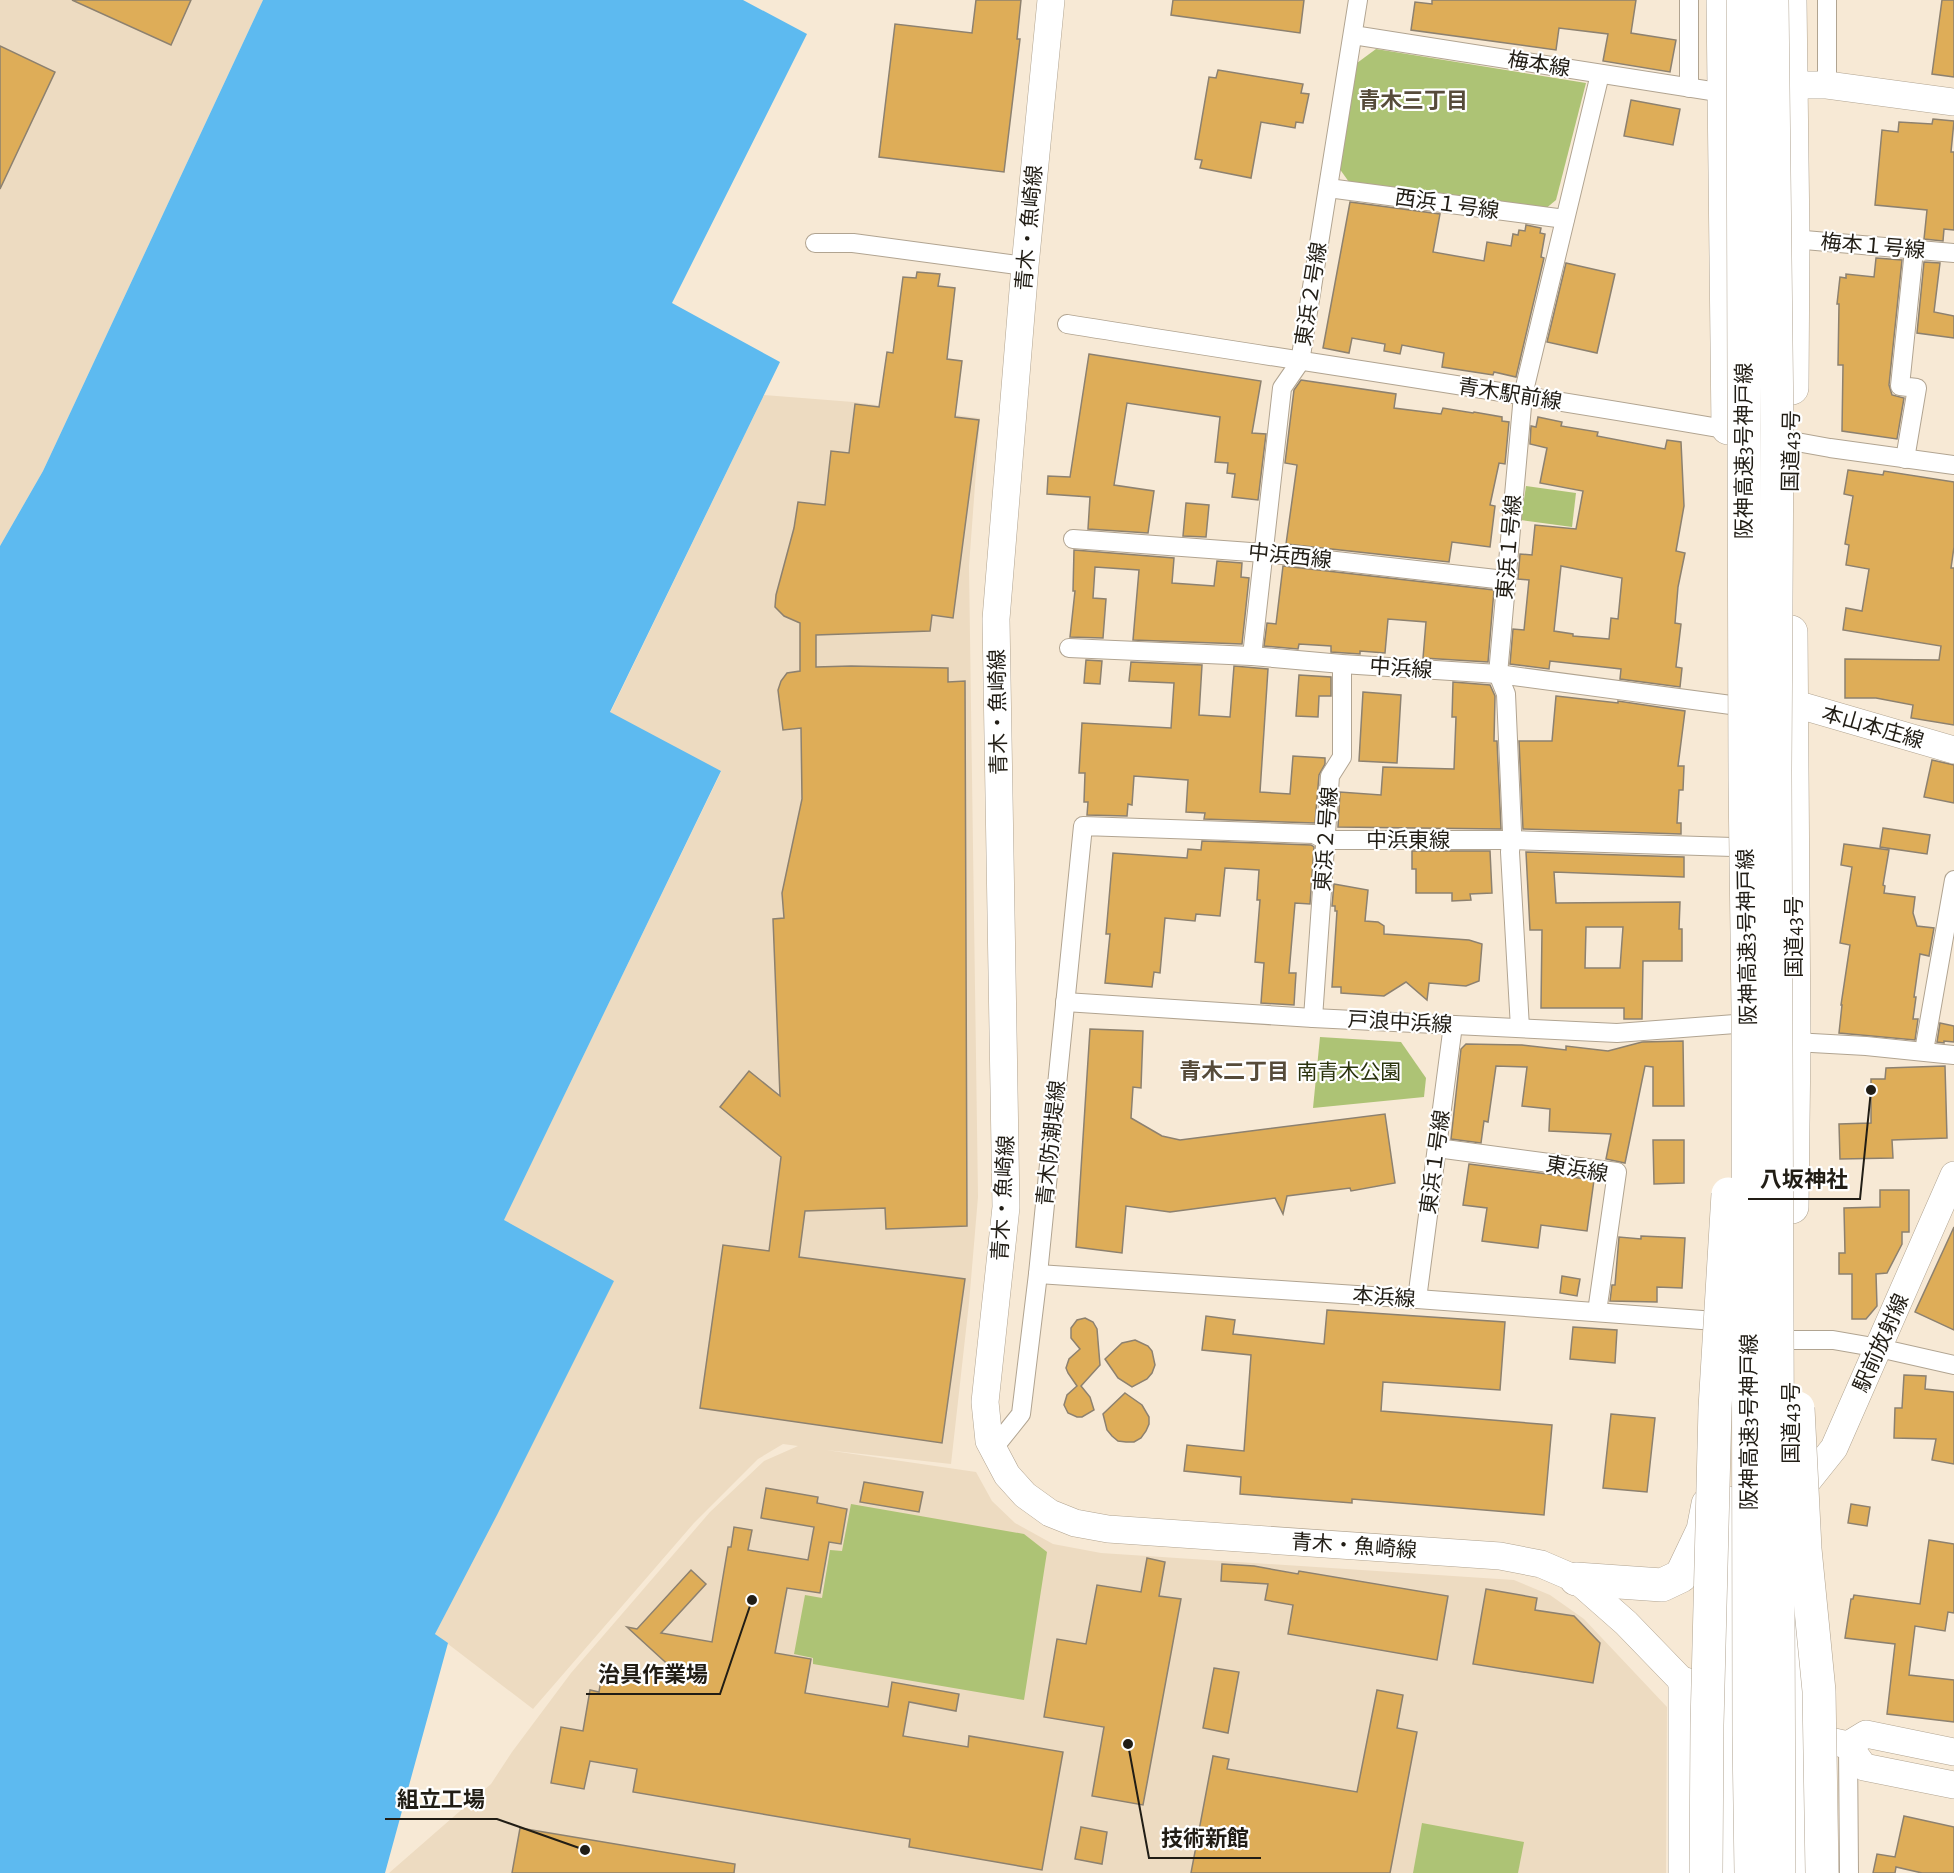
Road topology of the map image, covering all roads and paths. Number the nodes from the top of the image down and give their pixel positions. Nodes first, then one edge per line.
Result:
1 (1051, 0) edge
2 (1358, 0) edge
3 (1689, 0) edge
4 (1723, 0) edge
5 (1743, 0) edge
6 (1772, 0) edge
7 (1790, 0) edge
8 (1827, 0) edge
9 (1353, 35) junction
10 (1600, 74) junction
11 (1790, 85) junction
12 (1827, 85) junction
13 (1689, 88) junction
14 (1724, 93) junction
15 (1954, 102) edge
16 (1329, 188) junction
17 (1565, 219) junction
18 (1793, 239) junction
19 (815, 243) dead end
20 (1914, 250) junction
21 (1954, 253) edge
22 (1025, 266) junction
23 (1066, 324) dead end
24 (1300, 362) junction
25 (1523, 395) junction
26 (1728, 429) junction
27 (1791, 441) junction
28 (1905, 459) junction
29 (1954, 465) edge
30 (1073, 539) dead end
31 (1264, 553) junction
32 (1505, 580) junction
33 (1069, 648) dead end
34 (1252, 656) junction
35 (1341, 664) junction
36 (1498, 674) junction
37 (1792, 703) junction
38 (1731, 705) junction
39 (1954, 750) edge
40 (1083, 826) joint
41 (1325, 840) junction
42 (1511, 840) junction
43 (1733, 846) junction
44 (1954, 880) edge
45 (1065, 1002) junction
46 (1742, 1016) junction
47 (1313, 1017) junction
48 (1453, 1025) junction
49 (1520, 1028) junction
50 (1794, 1042) junction
51 (1924, 1051) junction
52 (1954, 1055) edge
53 (1437, 1148) junction
54 (1954, 1175) edge
55 (1776, 1221) junction
56 (1038, 1274) junction
57 (1417, 1299) junction
58 (1597, 1312) junction
59 (1730, 1322) junction
60 (1791, 1340) junction
61 (1879, 1348) junction
62 (1954, 1365) edge
63 (1728, 1398) junction
64 (993, 1449) junction
65 (1791, 1501) junction
66 (1576, 1580) junction
67 (1685, 1684) junction
68 (1728, 1710) junction
69 (1803, 1736) junction
70 (1848, 1745) junction
71 (1954, 1752) edge
72 (1954, 1785) edge
73 (1685, 1873) edge
74 (1706, 1873) edge
75 (1728, 1873) edge
76 (1751, 1873) edge
77 (1779, 1873) edge
78 (1803, 1873) edge
79 (1822, 1873) edge
80 (1849, 1873) edge

1 - 22 street, 青木・魚崎線
2 - 9 street, 東浜２号線
3 - 13 street
4 - 14 highway
5 - 46 highway, 阪神高速3号神戸線, bridge
6 - 55 highway, 阪神高速3号神戸線, bridge
7 - 11 highway, 国道43号
8 - 12 street
9 - 10 street, 梅本線
9 - 16 street, 東浜２号線
10 - 13 street, 梅本線
10 - 17 street, 東浜１号線
11 - 12 street
11 - 18 highway, 国道43号
12 - 15 street
13 - 14 street, 梅本線
14 - 26 highway
16 - 17 street, 西浜１号線
16 - 24 street, 東浜２号線
17 - 25 street, 東浜１号線
18 - 20 street, 梅本１号線
18 - 27 highway, 国道43号
19 - 22 street
20 - 21 street, 梅本１号線
20 - 28 street
22 - 64 street, 青木・魚崎線
23 - 24 street, 青木駅前線
24 - 25 street, 青木駅前線
24 - 31 street, 東浜２号線
25 - 26 street, 青木駅前線
25 - 32 street, 東浜１号線
26 - 27 street, 青木駅前線
26 - 38 highway
27 - 28 street, 青木駅前線
27 - 37 highway, 国道43号
28 - 29 street, 青木駅前線
30 - 31 street, 中浜西線
31 - 32 street, 中浜西線
31 - 34 street, 東浜２号線
32 - 36 street, 東浜１号線
33 - 34 street, 中浜線
34 - 35 street, 中浜線
35 - 36 street, 中浜線
35 - 41 street, 東浜２号線
36 - 38 street, 中浜線
36 - 42 street, 東浜１号線
37 - 39 street, 本山本庄線
37 - 50 highway, 国道43号
38 - 43 highway
40 - 41 street, 中浜東線
40 - 45 street, 青木防潮堤線
41 - 42 street, 中浜東線
41 - 47 street, 東浜２号線
42 - 43 street, 中浜東線
42 - 49 street, 東浜１号線
43 - 46 highway
44 - 51 street
45 - 47 street, 戸浪中浜線
45 - 56 street, 青木防潮堤線
46 - 49 street, 戸浪中浜線
46 - 59 highway
46 - 74 highway, bridge
46 - 76 highway, 阪神高速3号神戸線, bridge
47 - 48 street, 戸浪中浜線
48 - 49 street, 戸浪中浜線
48 - 53 street, 東浜１号線
50 - 51 street
50 - 60 highway, 国道43号
51 - 52 street
53 - 57 street, 東浜１号線
53 - 58 street, 東浜線
54 - 61 street, 駅前放射線
55 - 77 highway, 阪神高速3号神戸線, bridge
55 - 79 highway, bridge
56 - 57 street, 本浜線
56 - 64 street, 青木防潮堤線
57 - 58 street, 本浜線
58 - 59 street, 本浜線
59 - 63 highway
60 - 61 street
60 - 65 highway, 国道43号
61 - 62 street
61 - 65 street, 駅前放射線
63 - 66 highway
63 - 68 highway
64 - 66 street, 青木・魚崎線
65 - 69 highway, 国道43号
66 - 67 street, 青木・魚崎線
67 - 68 street, 青木・魚崎線
67 - 73 highway
68 - 69 street, 青木・魚崎線
68 - 75 highway
69 - 70 street, 青木・魚崎線
69 - 78 highway, 国道43号
70 - 71 street
70 - 72 street
70 - 80 street

